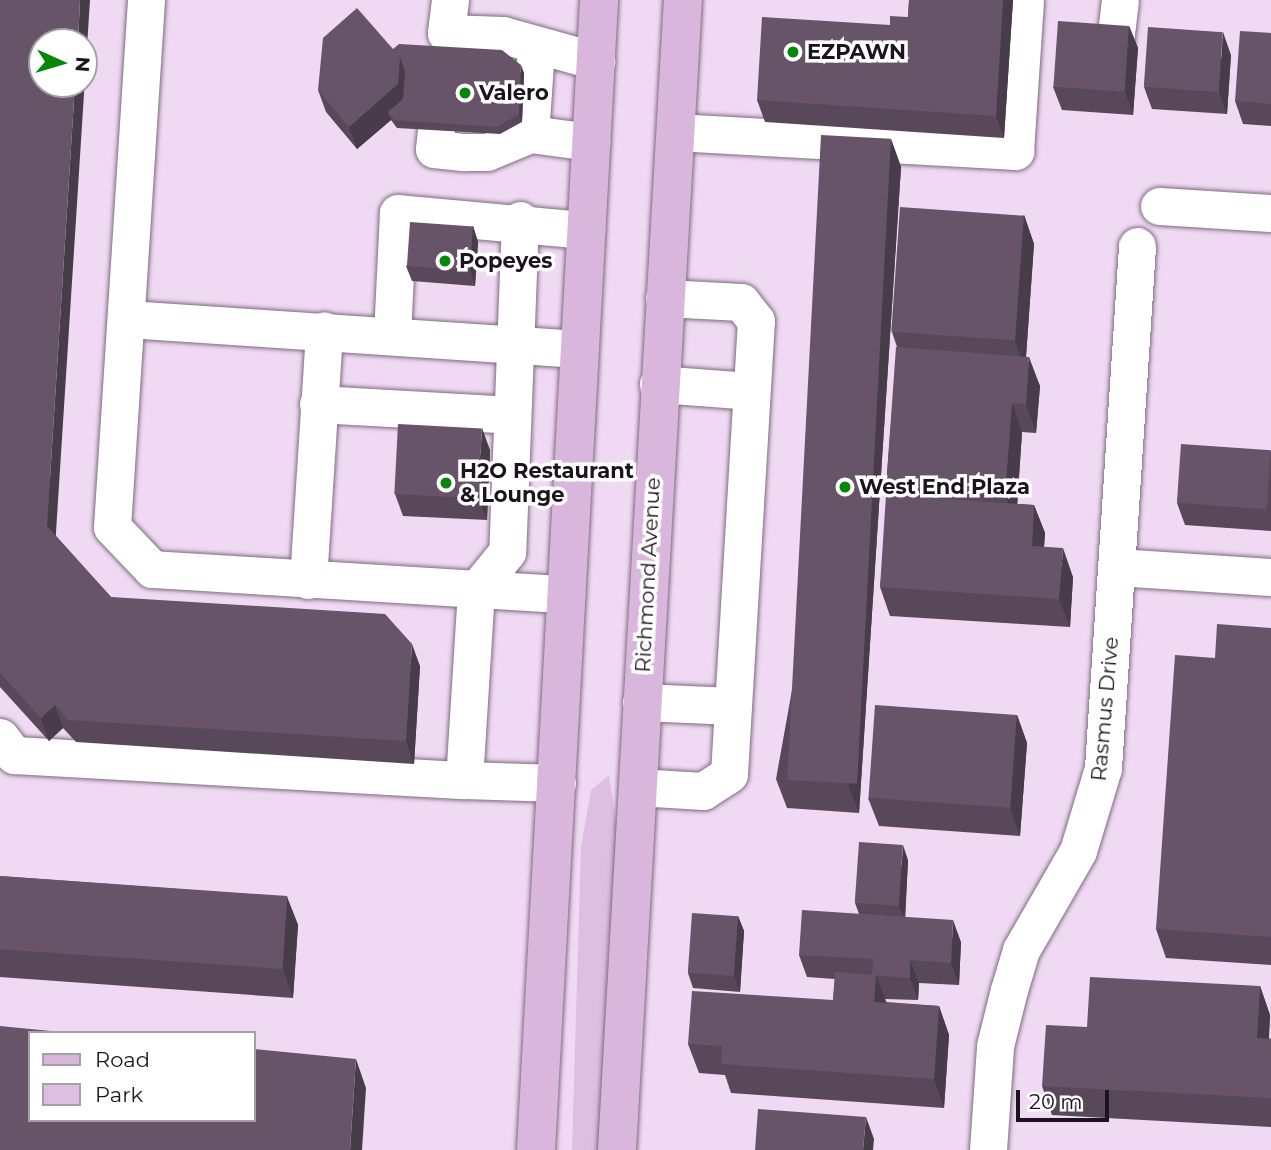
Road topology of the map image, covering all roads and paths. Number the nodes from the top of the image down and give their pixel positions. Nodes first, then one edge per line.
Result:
1 (146, 0) edge
2 (600, 0) edge
3 (683, 0) edge
4 (1025, 0) edge
5 (1120, 0) edge
6 (470, 39) edge
7 (1115, 42) edge
8 (536, 49) junction
9 (596, 61) junction
10 (676, 132) junction
11 (592, 142) junction
12 (1159, 206) dead end
13 (1271, 213) edge
14 (520, 220) junction
15 (586, 230) junction
16 (1137, 246) dead end
17 (664, 298) junction
18 (127, 319) junction
19 (324, 331) junction
20 (392, 335) junction
21 (513, 342) junction
22 (579, 349) junction
23 (658, 384) junction
24 (751, 391) junction
25 (318, 404) junction
26 (512, 415) junction
27 (1116, 567) junction
28 (1271, 578) edge
29 (308, 580) junction
30 (476, 590) junction
31 (566, 594) junction
32 (641, 702) junction
33 (733, 706) junction
34 (0, 737) edge
35 (464, 780) junction
36 (557, 783) junction
37 (636, 787) junction
38 (536, 1150) edge
39 (617, 1150) edge
40 (988, 1150) edge

1 - 18 street
2 - 9 main road
3 - 10 main road, Richmond Avenue
4 - 10 street
5 - 7 street
6 - 8 street
8 - 9 street
8 - 11 street
9 - 11 main road
10 - 17 main road, Richmond Avenue
11 - 15 main road
12 - 13 street
14 - 15 street
14 - 20 street
14 - 21 street
15 - 22 main road
16 - 27 street, Rasmus Drive
17 - 23 main road, Richmond Avenue
17 - 24 street
18 - 19 street
18 - 29 street
19 - 20 street
19 - 25 street
20 - 21 street
21 - 22 street
21 - 26 street
22 - 31 main road
23 - 24 street
23 - 32 main road, Richmond Avenue
24 - 33 street
25 - 26 street
25 - 29 street
26 - 30 street
27 - 28 street
27 - 40 street, Rasmus Drive
29 - 30 street
30 - 31 street
30 - 35 street
31 - 36 main road
32 - 33 street
32 - 37 main road, Richmond Avenue
33 - 37 street
34 - 35 street
35 - 36 street
36 - 38 main road
37 - 39 main road, Richmond Avenue

